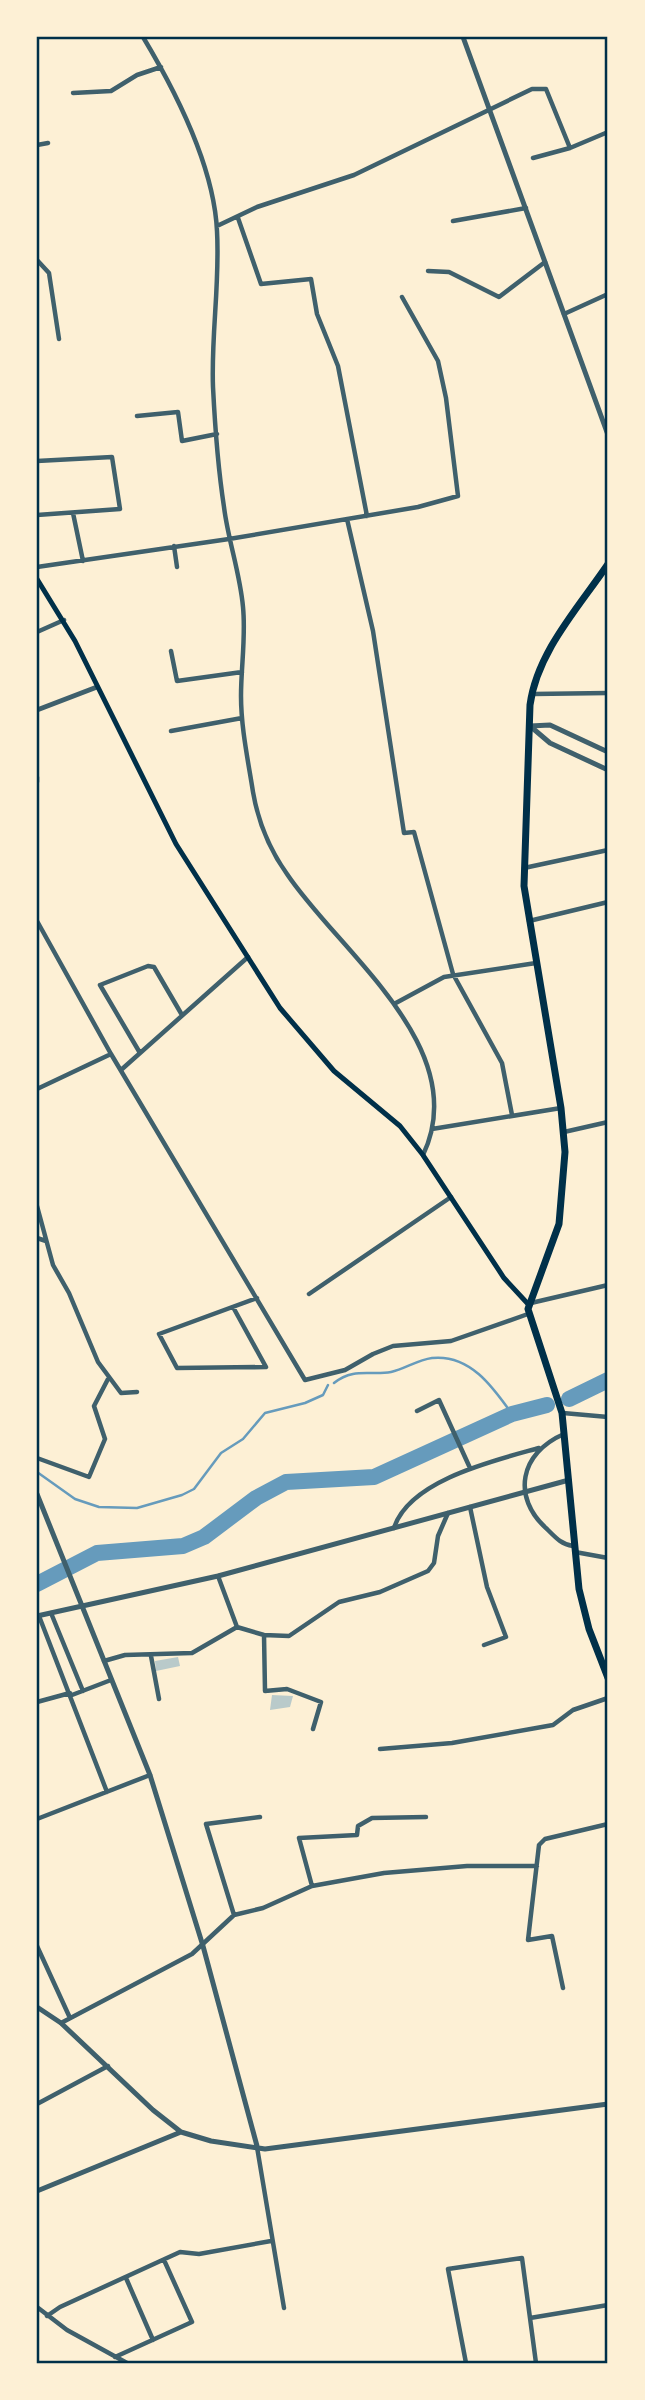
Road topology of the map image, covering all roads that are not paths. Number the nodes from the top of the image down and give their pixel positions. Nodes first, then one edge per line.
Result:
1 (143, 37) edge
2 (463, 37) edge
3 (161, 67) junction
4 (73, 93) dead end
5 (490, 109) junction
6 (608, 132) edge
7 (48, 143) dead end
8 (37, 145) edge
9 (570, 148) junction
10 (533, 158) dead end
11 (526, 208) junction
12 (238, 218) junction
13 (453, 221) dead end
14 (217, 226) junction
15 (37, 260) edge
16 (545, 262) junction
17 (428, 271) dead end
18 (608, 294) edge
19 (402, 297) dead end
20 (564, 314) junction
21 (59, 339) dead end
22 (137, 416) dead end
23 (217, 434) junction
24 (608, 435) edge
25 (37, 461) edge
26 (73, 513) junction
27 (37, 515) edge
28 (367, 516) junction
29 (347, 520) junction
30 (229, 540) junction
31 (174, 546) junction
32 (83, 561) junction
33 (608, 564) edge
34 (177, 567) dead end
35 (37, 568) edge
36 (37, 579) edge
37 (64, 620) junction
38 (37, 632) edge
39 (171, 651) dead end
40 (242, 671) junction
41 (97, 687) junction
42 (608, 693) edge
43 (532, 694) junction
44 (37, 710) edge
45 (242, 718) junction
46 (530, 726) junction
47 (171, 731) dead end
48 (608, 752) edge
49 (608, 770) edge
50 (608, 850) edge
51 (523, 869) junction
52 (608, 902) edge
53 (37, 921) edge
54 (528, 922) junction
55 (248, 957) junction
56 (536, 963) junction
57 (453, 974) junction
58 (394, 1004) junction
59 (183, 1015) junction
60 (140, 1053) junction
61 (111, 1054) junction
62 (121, 1070) junction
63 (37, 1089) edge
64 (561, 1108) junction
65 (512, 1115) junction
66 (608, 1122) edge
67 (432, 1129) junction
68 (564, 1132) junction
69 (423, 1155) junction
70 (452, 1197) junction
71 (37, 1206) edge
72 (37, 1238) edge
73 (47, 1241) junction
74 (608, 1285) edge
75 (309, 1294) dead end
76 (257, 1298) junction
77 (528, 1304) junction
78 (233, 1307) junction
79 (528, 1314) junction
80 (108, 1379) junction
81 (137, 1392) dead end
82 (417, 1410) dead end
83 (562, 1413) junction
84 (608, 1417) edge
85 (565, 1433) junction
86 (539, 1448) junction
87 (37, 1458) edge
88 (470, 1468) junction
89 (569, 1480) junction
90 (524, 1492) junction
91 (37, 1494) edge
92 (470, 1507) junction
93 (448, 1513) junction
94 (394, 1529) junction
95 (574, 1549) junction
96 (608, 1558) edge
97 (218, 1576) junction
98 (82, 1606) junction
99 (51, 1613) junction
100 (38, 1616) edge
101 (237, 1627) junction
102 (264, 1635) junction
103 (484, 1645) dead end
104 (151, 1656) junction
105 (104, 1661) junction
106 (608, 1678) edge
107 (111, 1680) junction
108 (83, 1690) junction
109 (71, 1694) junction
110 (608, 1698) edge
111 (159, 1699) dead end
112 (37, 1702) edge
113 (313, 1729) dead end
114 (380, 1749) dead end
115 (150, 1775) junction
116 (107, 1792) junction
117 (260, 1817) dead end
118 (426, 1817) dead end
119 (37, 1819) edge
120 (608, 1824) edge
121 (537, 1866) junction
122 (312, 1886) junction
123 (234, 1914) junction
124 (37, 1946) edge
125 (203, 1946) junction
126 (563, 1988) dead end
127 (37, 2007) edge
128 (70, 2018) junction
129 (61, 2023) junction
130 (108, 2066) junction
131 (37, 2104) edge
132 (608, 2104) edge
133 (181, 2132) junction
134 (257, 2146) junction
135 (37, 2191) edge
136 (271, 2241) junction
137 (163, 2260) junction
138 (126, 2278) junction
139 (608, 2305) edge
140 (37, 2307) edge
141 (284, 2308) dead end
142 (47, 2316) junction
143 (530, 2318) junction
144 (153, 2340) junction
145 (115, 2357) junction
146 (127, 2363) edge
147 (466, 2363) edge
148 (536, 2363) edge

1 - 3 street
2 - 5 street
3 - 4 street
3 - 14 street
5 - 9 street
5 - 11 street
5 - 12 street
6 - 9 street
7 - 8 street
9 - 10 street
11 - 13 street
11 - 16 street
12 - 14 street
12 - 28 street
14 - 23 street
15 - 21 street
16 - 17 street
16 - 20 street
18 - 20 street
19 - 28 street
20 - 24 street
22 - 23 street
23 - 30 street
25 - 26 street
26 - 27 street
26 - 32 street
28 - 29 street
29 - 30 street
29 - 57 street
30 - 31 street
30 - 40 street
31 - 32 street
31 - 34 street
32 - 35 street
33 - 43 highway
36 - 37 main road
37 - 38 street
37 - 41 main road
39 - 40 street
40 - 45 street
41 - 44 street
41 - 55 main road
42 - 43 street
43 - 46 highway
45 - 47 street
45 - 58 street
46 - 48 street
46 - 49 street
46 - 51 highway
50 - 51 street
51 - 54 highway
52 - 54 street
53 - 61 street
54 - 56 highway
55 - 59 street
55 - 69 main road
56 - 57 street
56 - 64 highway
57 - 58 street
57 - 65 street
58 - 67 street
59 - 60 street
59 - 60 street
60 - 62 street
61 - 62 street
61 - 63 street
62 - 76 street
64 - 65 street
64 - 68 highway
65 - 67 street
66 - 68 street
67 - 69 street
68 - 77 highway
69 - 70 main road
70 - 75 street
70 - 77 main road
71 - 73 street
72 - 73 street
73 - 80 street
74 - 77 street
76 - 78 street
76 - 79 street
77 - 79 highway
78 - 78 street
79 - 83 highway
80 - 81 street
80 - 87 street
82 - 88 street
83 - 84 street
83 - 85 highway
85 - 86 street
85 - 89 highway
86 - 88 street
86 - 90 street
88 - 94 street
89 - 90 street
89 - 95 highway
90 - 92 street
90 - 95 street
91 - 98 street
92 - 93 street
92 - 103 street
93 - 94 street
93 - 102 street
94 - 97 street
95 - 96 street
95 - 106 highway
97 - 98 street
97 - 101 street
98 - 99 street
98 - 105 street
99 - 100 street
99 - 108 street
100 - 109 street
101 - 102 street
101 - 104 street
102 - 113 street
104 - 105 street
104 - 111 street
105 - 107 street
107 - 108 street
107 - 115 street
108 - 109 street
109 - 112 street
109 - 116 street
110 - 114 street
115 - 116 street
115 - 125 street
116 - 119 street
117 - 123 street
118 - 122 street
120 - 121 street
121 - 122 street
121 - 126 street
122 - 123 street
123 - 125 street
124 - 128 street
125 - 128 street
125 - 134 street
127 - 129 street
128 - 129 street
129 - 130 street
130 - 131 street
130 - 133 street
132 - 134 street
133 - 134 street
133 - 135 street
134 - 136 street
136 - 137 street
136 - 141 street
137 - 138 street
137 - 144 street
138 - 142 street
138 - 144 street
139 - 143 street
140 - 142 street
142 - 145 street
143 - 147 street
143 - 148 street
144 - 145 street
145 - 146 street

